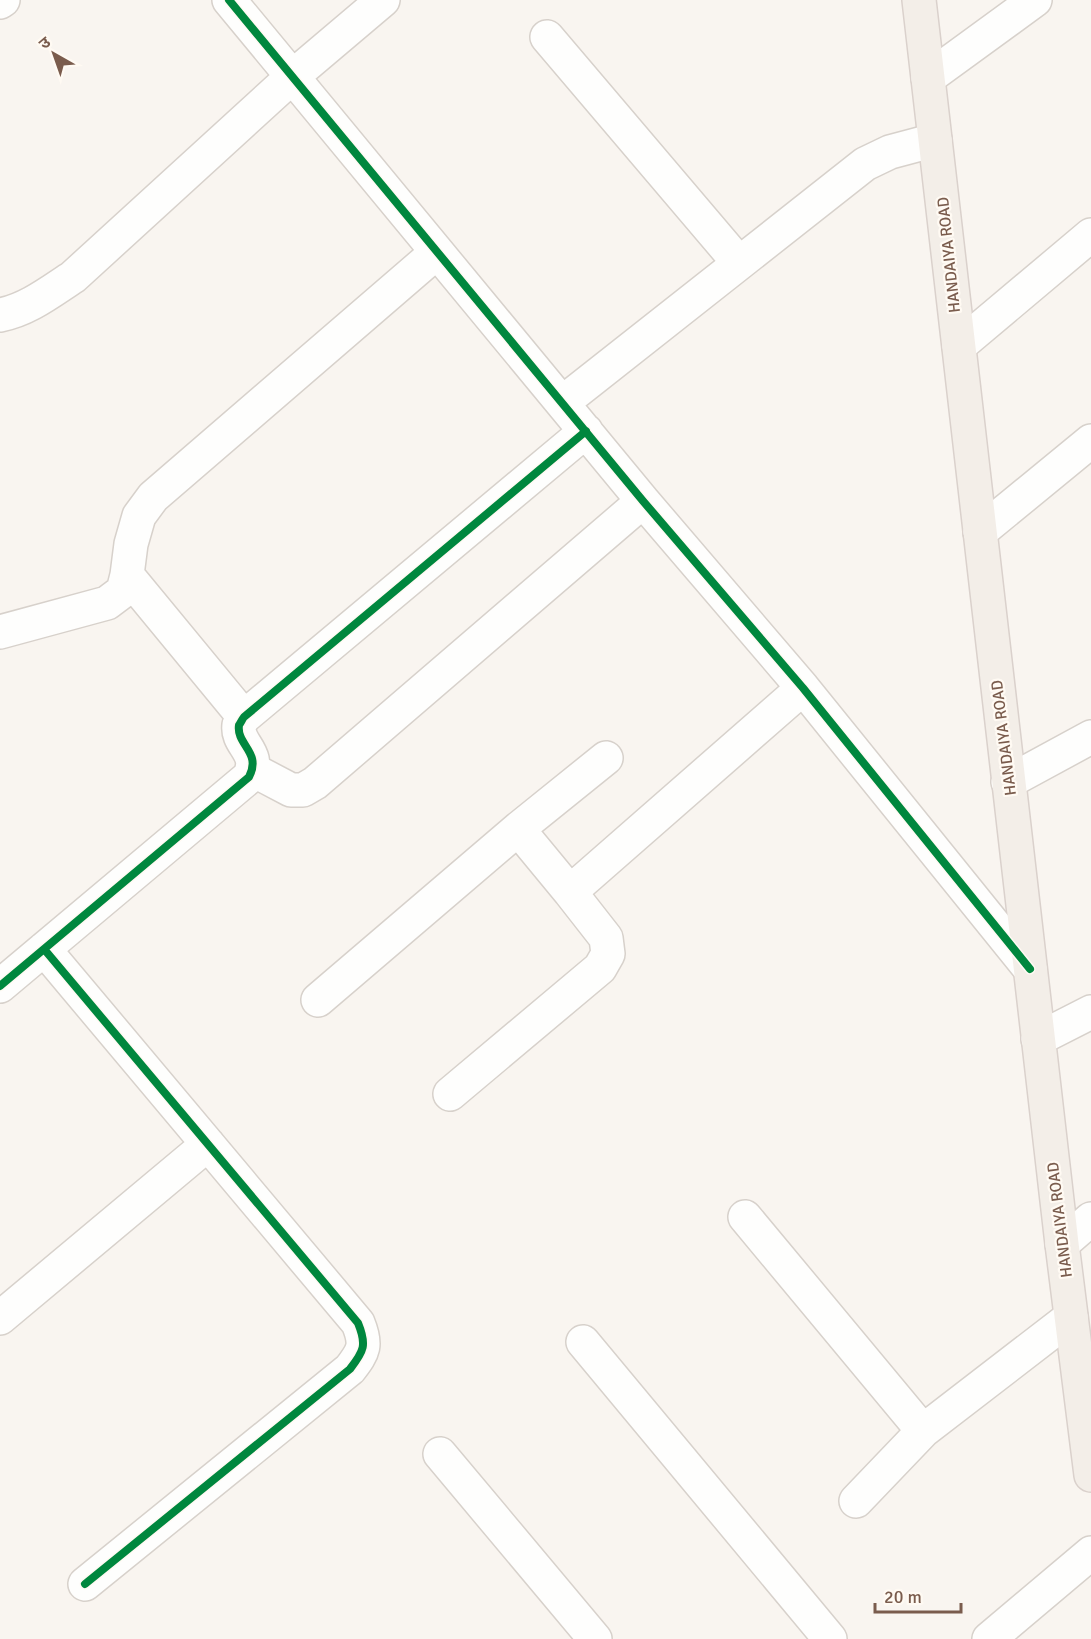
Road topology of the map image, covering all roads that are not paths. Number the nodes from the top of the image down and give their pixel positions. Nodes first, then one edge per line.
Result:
1 (229, 0) edge
2 (383, 0) edge
3 (919, 0) edge
4 (1035, 0) edge
5 (547, 37) dead end
6 (292, 77) junction
7 (928, 78) junction
8 (935, 140) junction
9 (1091, 235) edge
10 (437, 252) junction
11 (739, 263) junction
12 (0, 315) edge
13 (959, 346) junction
14 (562, 403) junction
15 (586, 431) junction
16 (1091, 441) edge
17 (643, 501) junction
18 (980, 532) junction
19 (127, 575) junction
20 (0, 632) edge
21 (803, 688) junction
22 (244, 717) junction
23 (1091, 737) edge
24 (606, 758) dead end
25 (253, 770) junction
26 (1008, 782) junction
27 (518, 829) junction
28 (570, 892) junction
29 (44, 949) junction
30 (1030, 969) junction
31 (0, 986) edge
32 (318, 1000) dead end
33 (1091, 1012) edge
34 (1038, 1039) junction
35 (450, 1094) dead end
36 (208, 1144) junction
37 (745, 1217) dead end
38 (1091, 1219) edge
39 (1062, 1244) junction
40 (1071, 1317) junction
41 (0, 1318) edge
42 (583, 1342) dead end
43 (923, 1431) junction
44 (440, 1454) dead end
45 (1091, 1475) edge
46 (856, 1501) dead end
47 (1091, 1553) edge
48 (85, 1584) dead end
49 (595, 1639) edge
50 (830, 1639) edge
51 (989, 1639) edge

1 - 6 street
2 - 6 street
3 - 7 main road, HANDAIYA ROAD
4 - 7 street
5 - 11 street
6 - 10 street
6 - 12 street
7 - 8 main road, HANDAIYA ROAD
8 - 11 street
8 - 13 main road, HANDAIYA ROAD
9 - 13 street
10 - 14 street
10 - 19 street
11 - 14 street
13 - 18 main road, HANDAIYA ROAD
14 - 15 street
15 - 17 street
15 - 22 street
16 - 18 street
17 - 21 street
17 - 25 street
18 - 26 main road, HANDAIYA ROAD
19 - 20 street
19 - 22 street
21 - 28 street
21 - 30 street
22 - 25 street
23 - 26 street
24 - 27 street
25 - 29 street
26 - 30 main road, HANDAIYA ROAD
27 - 28 street
27 - 32 street
28 - 35 street
29 - 31 street
29 - 36 street
30 - 34 main road, HANDAIYA ROAD
33 - 34 street
34 - 39 main road, HANDAIYA ROAD
36 - 41 street
36 - 48 street
37 - 43 street
38 - 39 street
39 - 40 main road, HANDAIYA ROAD
40 - 43 street
40 - 45 main road, HANDAIYA ROAD
42 - 50 street
43 - 46 street
44 - 49 street
47 - 51 street

